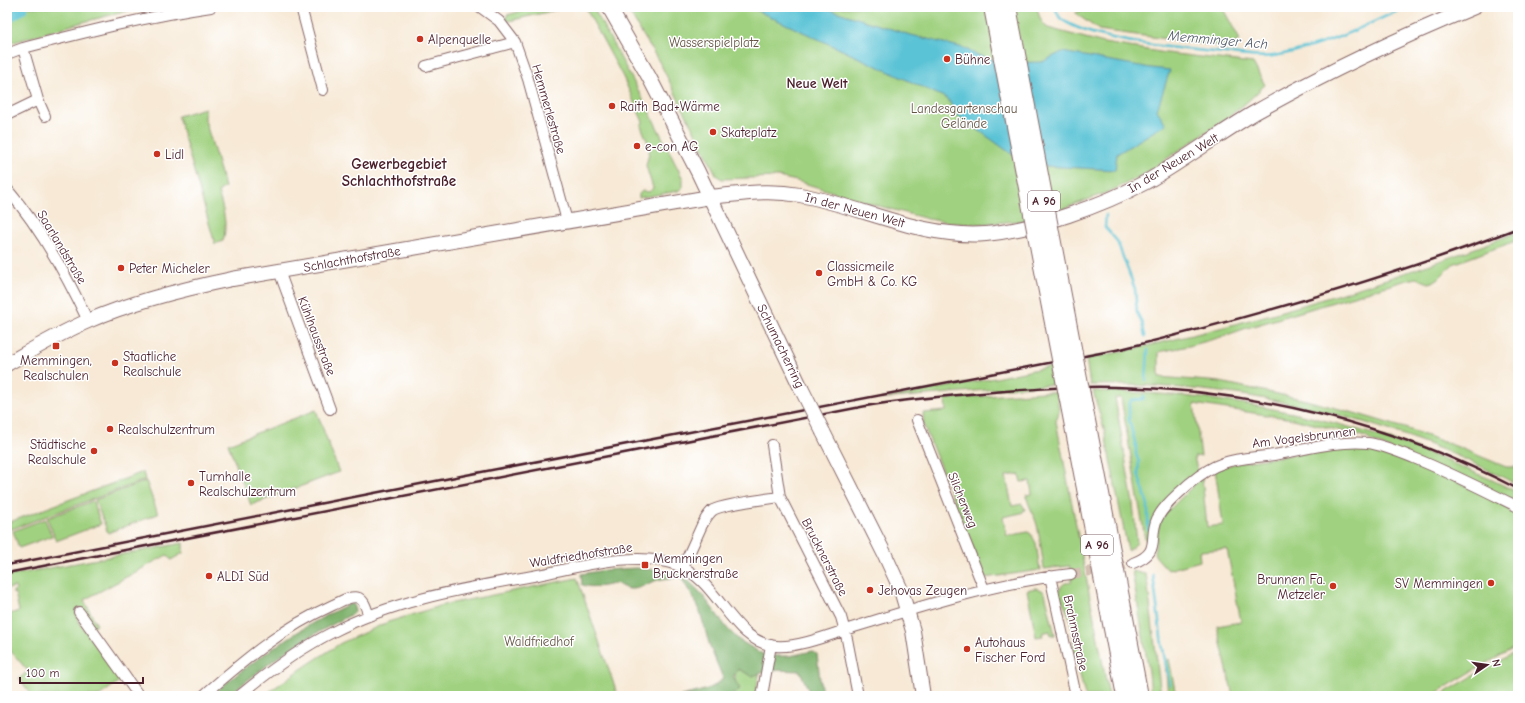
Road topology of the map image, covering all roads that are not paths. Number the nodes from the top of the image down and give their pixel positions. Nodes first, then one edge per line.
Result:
1 (211, 7) edge
2 (300, 7) edge
3 (480, 7) edge
4 (609, 7) edge
5 (993, 7) edge
6 (1007, 7) edge
7 (1474, 7) edge
8 (516, 42) junction
9 (23, 48) junction
10 (7, 54) edge
11 (426, 66) dead end
12 (323, 90) dead end
13 (38, 100) junction
14 (7, 115) edge
15 (45, 116) dead end
16 (7, 189) edge
17 (710, 197) junction
18 (567, 221) junction
19 (279, 271) junction
20 (88, 321) junction
21 (7, 364) edge
22 (1075, 395) junction
23 (330, 409) dead end
24 (917, 420) dead end
25 (772, 445) dead end
26 (780, 497) junction
27 (1518, 507) edge
28 (1133, 563) tunnel mouth
29 (683, 567) junction
30 (1071, 574) tunnel mouth
31 (1050, 576) junction
32 (984, 589) junction
33 (908, 611) junction
34 (79, 612) dead end
35 (369, 616) junction
36 (845, 630) junction
37 (771, 645) junction
38 (139, 696) edge
39 (202, 696) edge
40 (239, 696) edge
41 (762, 696) edge
42 (858, 696) edge
43 (923, 696) edge
44 (1076, 696) edge
45 (1126, 696) edge
46 (1139, 696) edge

1 - 9 street
2 - 12 street
3 - 8 street, Hemmerlestraße
4 - 17 street, Schumacherring
5 - 22 highway, A 96, bridge
6 - 22 highway, A 96, bridge
7 - 17 street, In der Neuen Welt
8 - 11 street
8 - 18 street, Hemmerlestraße
9 - 10 street
9 - 13 street
13 - 14 street
13 - 15 street
16 - 20 street, Saarlandstraße
17 - 18 street, Schlachthofstraße
17 - 33 street, Schumacherring, bridge
18 - 19 street, Schlachthofstraße
19 - 20 street, Schlachthofstraße
19 - 23 street, Kühlhausstraße
20 - 21 street, Schlachthofstraße
22 - 45 highway, A 96
22 - 46 highway, A 96
24 - 32 street, Silcherweg
25 - 26 street, Brucknerstraße
26 - 29 street
26 - 36 street, Brucknerstraße
27 - 28 street, Am Vogelsbrunnen
29 - 35 street, Waldfriedhofstraße
29 - 37 street, Waldfriedhofstraße
30 - 31 street
31 - 32 street
31 - 44 street, Brahmsstraße
32 - 33 street
33 - 36 street, Waldfriedhofstraße
33 - 43 street, Schumacherring
34 - 38 street
35 - 39 street
35 - 40 street, Waldfriedhofstraße
36 - 37 street, Waldfriedhofstraße
36 - 42 street, Brucknerstraße
37 - 41 street

